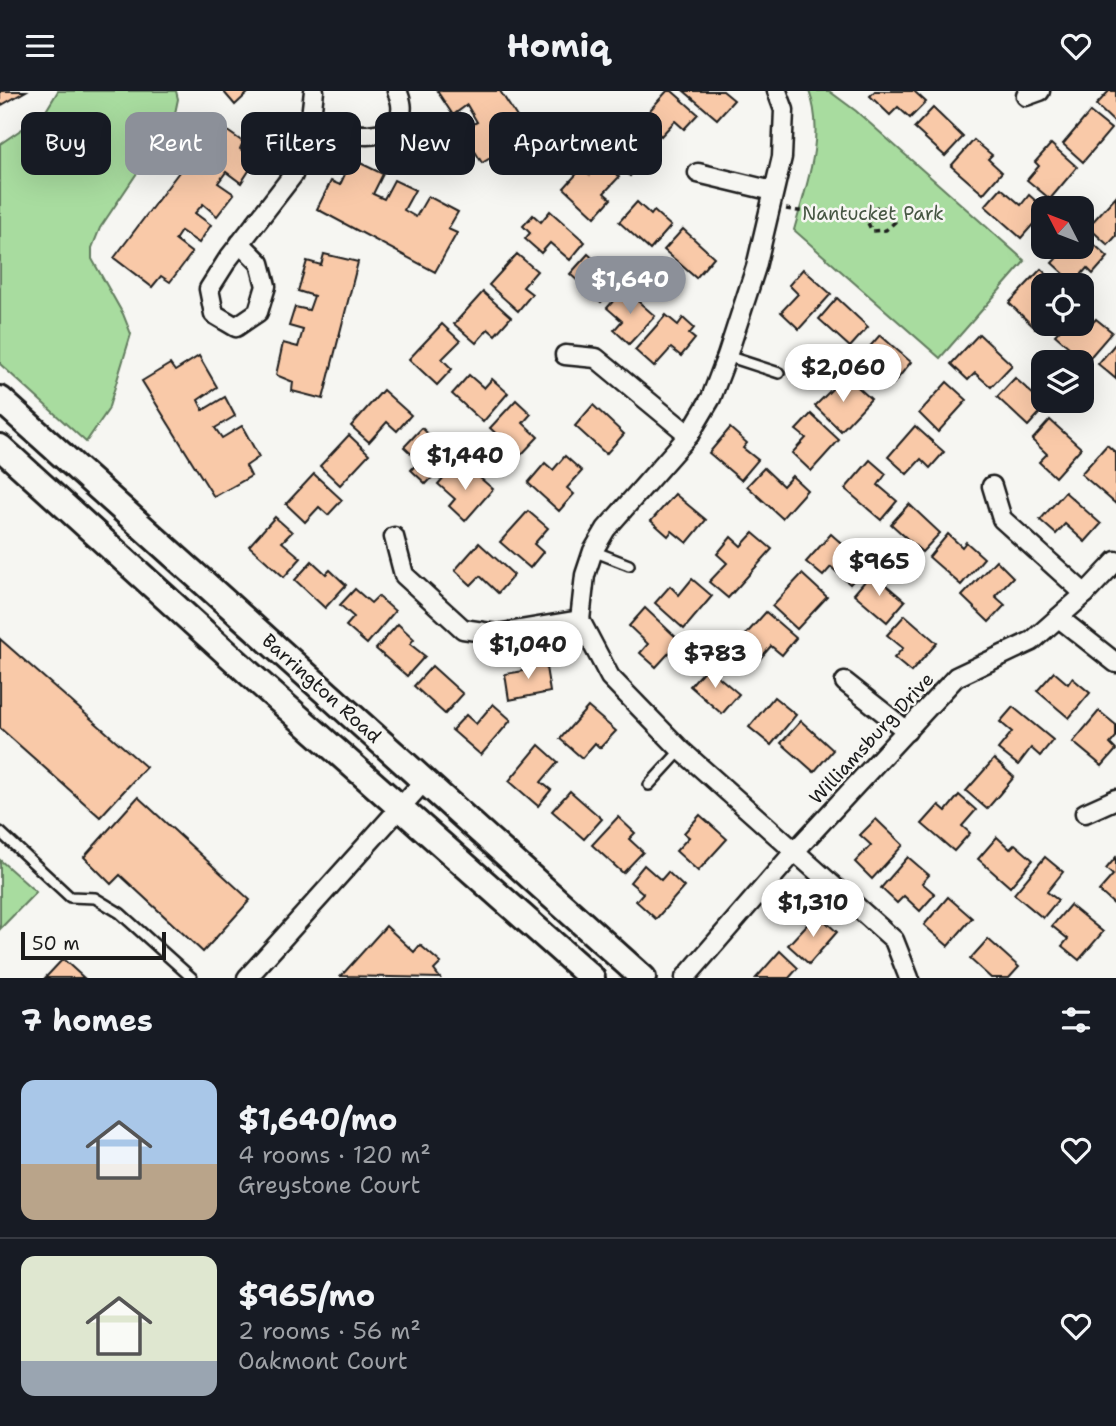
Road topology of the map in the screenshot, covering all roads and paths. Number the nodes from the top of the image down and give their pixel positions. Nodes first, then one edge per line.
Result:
1 (314, 91) edge
2 (397, 91) edge
3 (777, 91) edge
4 (312, 112) edge
5 (361, 134) edge
6 (698, 173) dead end
7 (293, 175) edge
8 (772, 199) junction
9 (867, 214) junction
10 (240, 243) dead end
11 (565, 355) dead end
12 (727, 356) junction
13 (779, 373) dead end
14 (0, 399) edge
15 (689, 435) junction
16 (0, 447) edge
17 (992, 486) dead end
18 (394, 537) dead end
19 (593, 551) junction
20 (1116, 561) edge
21 (629, 565) dead end
22 (1085, 594) junction
23 (1059, 618) junction
24 (580, 620) junction
25 (1116, 663) edge
26 (845, 682) dead end
27 (907, 731) junction
28 (681, 750) junction
29 (425, 781) junction
30 (649, 785) dead end
31 (1116, 799) edge
32 (400, 808) junction
33 (1084, 813) dead end
34 (0, 832) edge
35 (795, 851) junction
36 (192, 978) edge
37 (247, 978) edge
38 (592, 978) edge
39 (643, 978) edge
40 (685, 978) edge
41 (909, 978) edge

1 - 4 street
2 - 5 street
3 - 8 street
6 - 8 street
7 - 10 street
8 - 9 path
8 - 12 street
9 - 9 path
11 - 15 street
12 - 13 lane
12 - 15 street
14 - 29 main road, Barrington Road
15 - 19 street
16 - 32 main road, Barrington Road
17 - 22 street
18 - 24 street
19 - 21 lane
19 - 24 street
20 - 22 street, Williamsburg Drive
22 - 23 street, Williamsburg Drive
23 - 25 street
23 - 27 street, Williamsburg Drive
24 - 28 street
26 - 27 street
27 - 35 street, Williamsburg Drive
28 - 30 lane
28 - 35 street
29 - 32 street
29 - 39 main road, Barrington Road
31 - 33 street
32 - 37 street
32 - 38 main road, Barrington Road
34 - 36 lane
35 - 40 street, Williamsburg Drive
35 - 41 street

